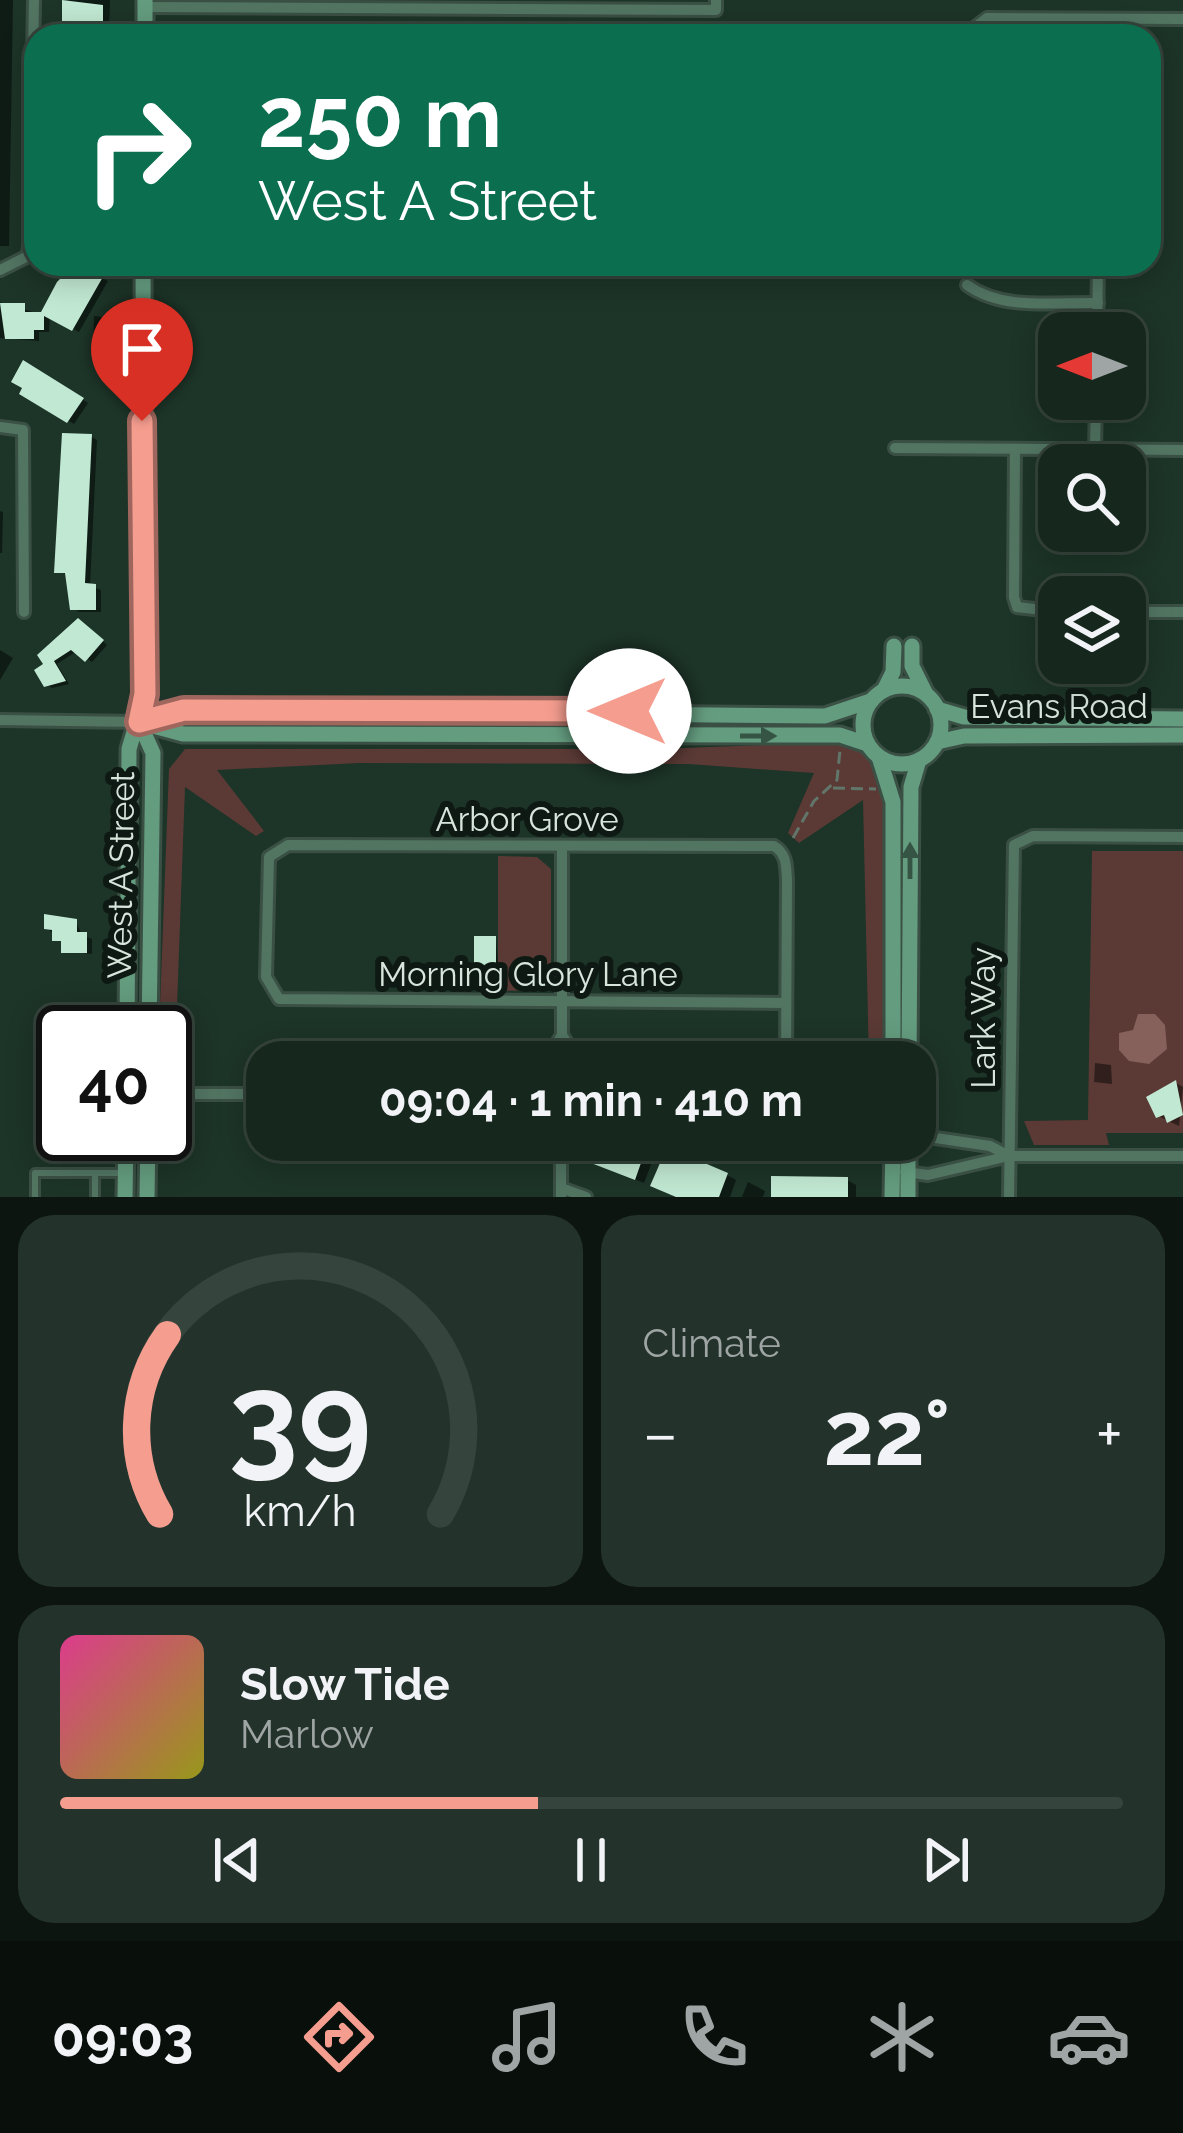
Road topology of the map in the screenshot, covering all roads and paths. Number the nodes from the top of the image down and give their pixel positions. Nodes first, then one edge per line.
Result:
1 (146, 3) edge
2 (404, 3) edge
3 (716, 5) edge
4 (1099, 19) junction
5 (1183, 19) edge
6 (979, 24) edge
7 (1099, 24) edge
8 (143, 276) edge
9 (1098, 276) edge
10 (968, 285) dead end
11 (1098, 303) junction
12 (1098, 312) edge
13 (0, 428) edge
14 (896, 448) dead end
15 (1015, 448) junction
16 (1038, 449) edge
17 (1146, 450) edge
18 (1183, 450) edge
19 (1038, 610) edge
20 (24, 612) dead end
21 (1146, 612) edge
22 (1183, 613) edge
23 (893, 646) dead end
24 (912, 646) dead end
25 (878, 696) junction
26 (932, 702) junction
27 (534, 712) junction
28 (1183, 719) edge
29 (0, 720) edge
30 (139, 722) junction
31 (1183, 735) edge
32 (534, 736) junction
33 (937, 742) junction
34 (840, 750) dead end
35 (873, 750) junction
36 (919, 760) junction
37 (840, 774) junction
38 (831, 788) junction
39 (849, 788) junction
40 (878, 788) dead end
41 (1183, 837) edge
42 (793, 838) dead end
43 (562, 846) junction
44 (272, 993) joint
45 (561, 1001) junction
46 (786, 1003) junction
47 (127, 1005) edge
48 (149, 1005) edge
49 (562, 1035) junction
50 (558, 1041) edge
51 (566, 1041) edge
52 (786, 1041) edge
53 (893, 1041) edge
54 (908, 1041) edge
55 (192, 1094) edge
56 (246, 1094) edge
57 (936, 1136) edge
58 (956, 1144) junction
59 (1010, 1156) junction
60 (1183, 1156) edge
61 (126, 1161) edge
62 (148, 1161) edge
63 (561, 1161) edge
64 (893, 1161) edge
65 (900, 1161) edge
66 (908, 1161) edge
67 (956, 1166) junction
68 (95, 1173) junction
69 (126, 1173) junction
70 (908, 1175) junction
71 (561, 1192) edge
72 (34, 1197) edge
73 (94, 1197) edge
74 (125, 1197) edge
75 (148, 1197) edge
76 (586, 1197) edge
77 (892, 1197) edge
78 (908, 1197) edge
79 (1009, 1197) edge

1 - 2 street
2 - 3 street
4 - 5 street
4 - 6 street
4 - 7 street
8 - 30 street, West A Street
9 - 11 street
10 - 11 street
11 - 12 street
13 - 20 street
14 - 15 street
15 - 16 street
15 - 19 street
17 - 18 street
21 - 22 street
23 - 25 street
24 - 26 street
25 - 26 street
25 - 27 street
25 - 35 street
26 - 28 street, Evans Road
26 - 33 street
27 - 30 street
27 - 32 street
29 - 30 street
30 - 32 street
30 - 47 street, West A Street
30 - 48 street, West A Street
31 - 33 street, Evans Road
32 -> 35 street
33 - 36 street
34 - 37 path
35 - 36 street
35 - 53 street
54 -> 36 street
37 - 38 path
37 - 39 path
38 - 39 path
38 - 42 path
39 - 40 path
41 - 59 street, Lark Way
43 - 44 street, Arbor Grove
43 - 45 street
43 - 46 street, Arbor Grove
44 - 45 street, Morning Glory Lane
45 - 46 street, Morning Glory Lane
45 - 49 street
46 - 52 street
49 - 50 street
49 - 51 street
55 - 56 street
57 - 58 street
58 - 59 street
58 - 67 street
59 - 60 street
59 - 67 street
59 - 79 street, Lark Way
61 - 69 street
62 - 75 street
63 - 71 street
64 - 77 street
65 - 70 street
66 - 70 street
67 - 70 street
68 - 69 lane
68 - 72 lane
68 - 73 lane
69 - 74 street
70 - 78 street
71 - 76 street

